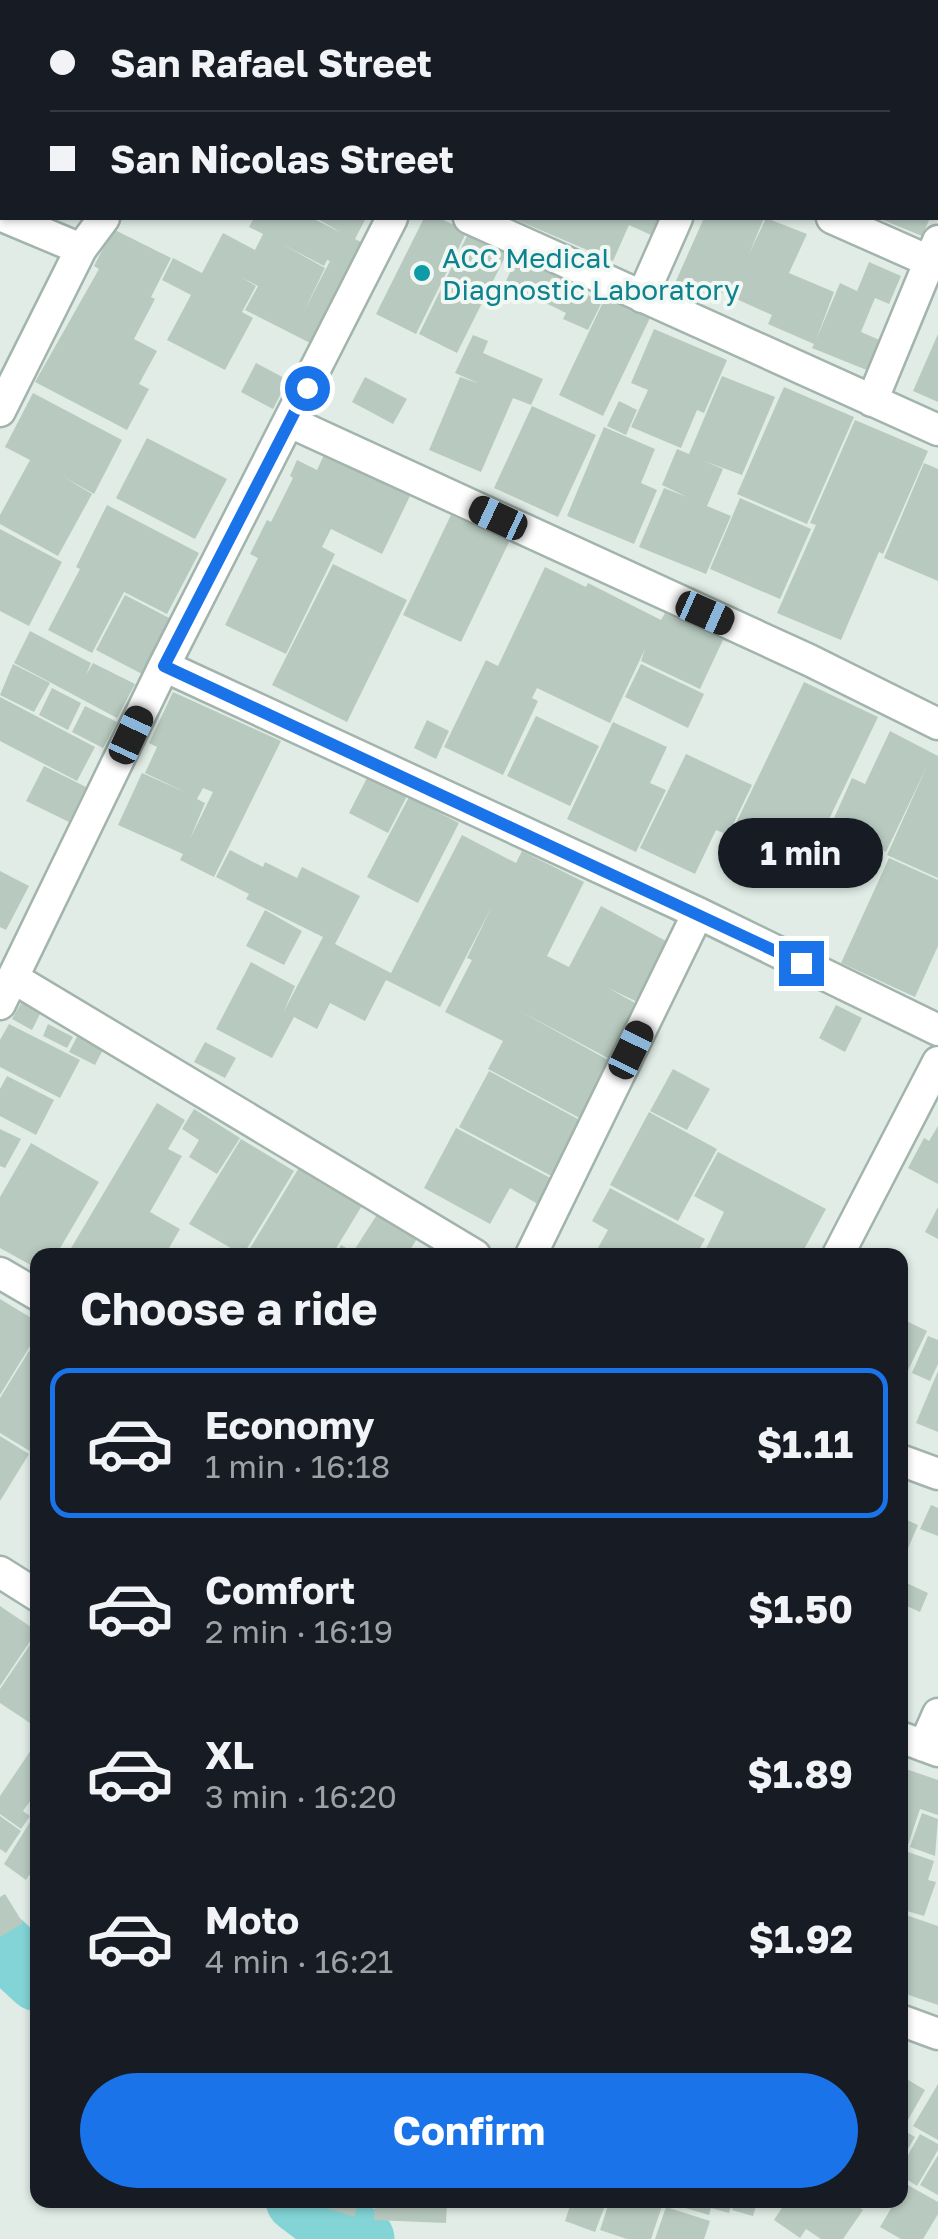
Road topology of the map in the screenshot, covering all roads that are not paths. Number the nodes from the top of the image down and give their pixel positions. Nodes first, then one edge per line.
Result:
1 (13, 220) edge
2 (103, 220) edge
3 (391, 220) edge
4 (473, 220) edge
5 (677, 220) edge
6 (838, 220) edge
7 (82, 249) junction
8 (934, 251) edge
9 (642, 297) junction
10 (872, 401) junction
11 (0, 411) edge
12 (290, 422) junction
13 (938, 430) edge
14 (164, 666) junction
15 (938, 724) edge
16 (698, 913) junction
17 (7, 992) edge
18 (938, 1030) edge
19 (938, 1062) edge
20 (463, 1248) edge
21 (534, 1248) edge
22 (842, 1248) edge
23 (0, 1272) edge
24 (30, 1290) edge
25 (908, 1463) edge
26 (938, 1474) edge
27 (0, 1572) edge
28 (30, 1591) edge
29 (938, 1714) edge
30 (921, 1745) edge
31 (908, 2023) edge
32 (938, 2034) edge

1 - 7 street
2 - 7 street
3 - 12 street
4 - 9 street
5 - 9 street
6 - 8 street
7 - 11 street
8 - 10 street
9 - 10 street
10 - 13 street
12 - 14 street
12 - 15 street
14 - 16 street
14 - 17 street
16 - 18 street
16 - 21 street
17 - 20 street
19 - 22 street
23 - 24 street
25 - 26 street
27 - 28 street
29 - 30 street
31 - 32 street

